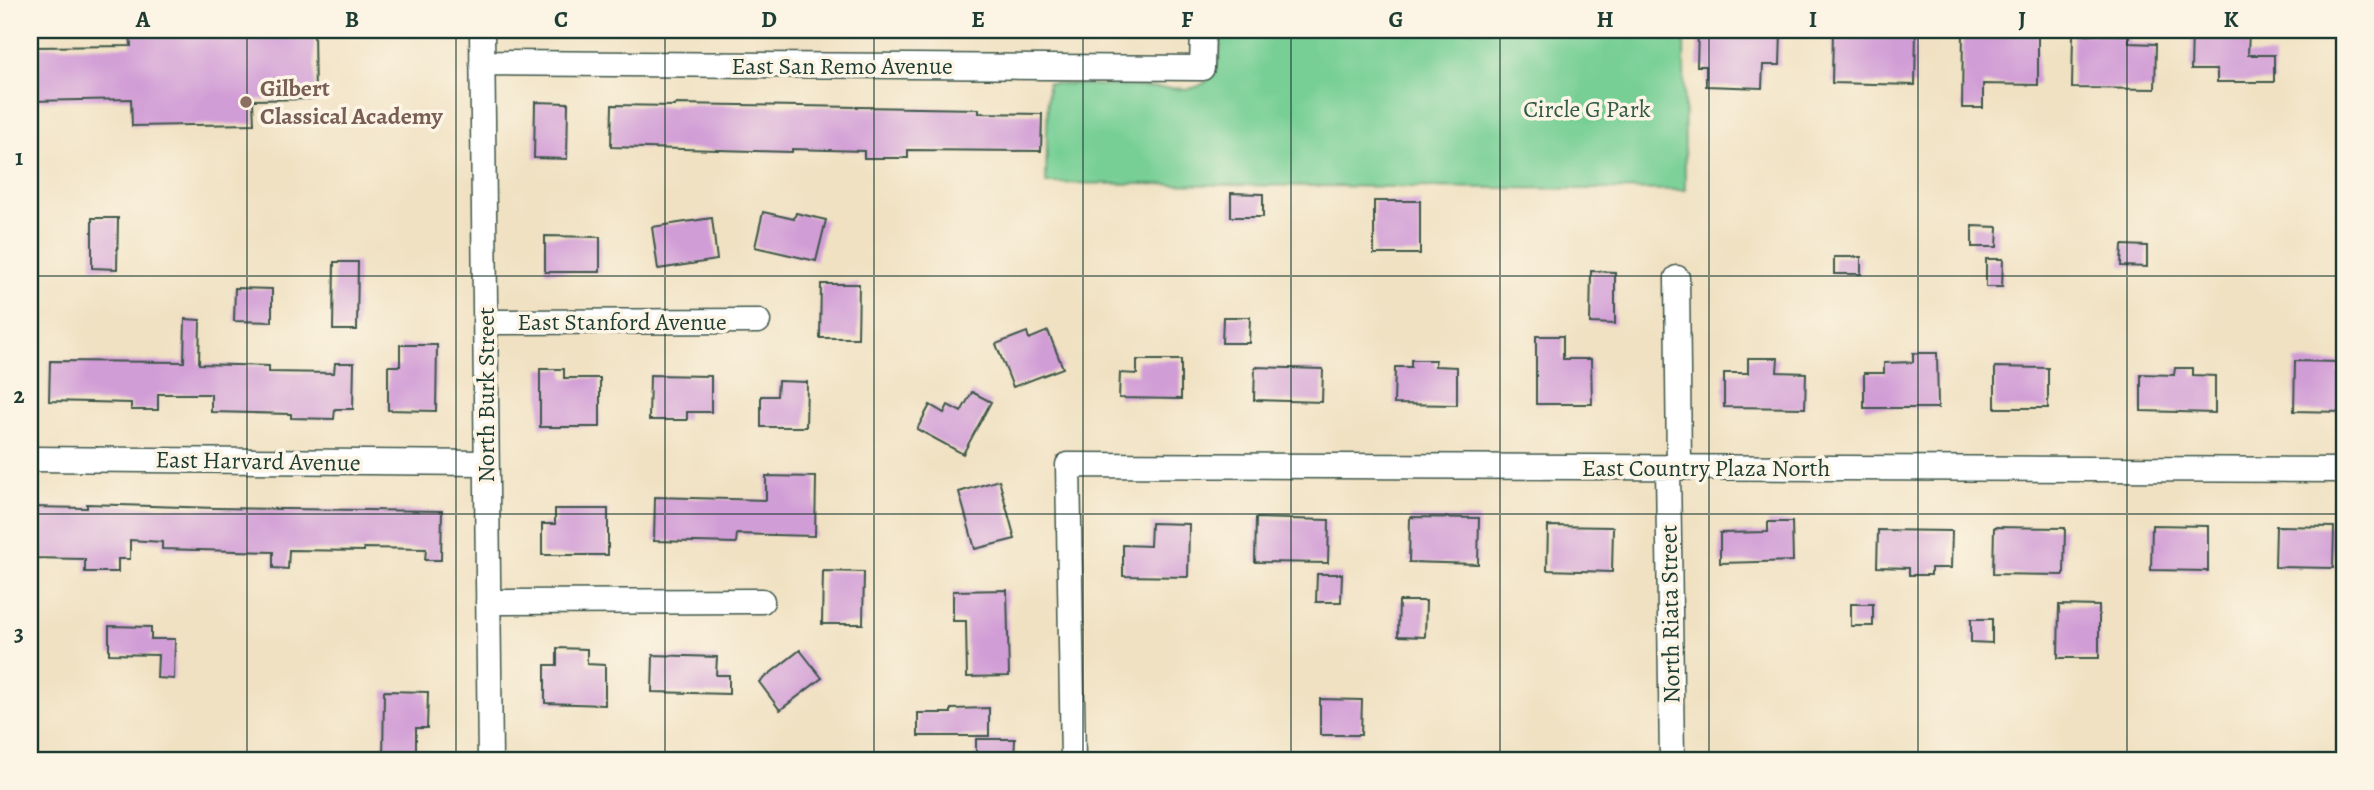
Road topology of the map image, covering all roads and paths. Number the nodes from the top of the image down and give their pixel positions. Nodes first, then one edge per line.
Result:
1 (482, 30) edge
2 (1203, 30) edge
3 (482, 63) junction
4 (1677, 278) dead end
5 (758, 321) dead end
6 (485, 322) junction
7 (30, 459) edge
8 (486, 463) junction
9 (1673, 467) junction
10 (2344, 470) edge
11 (762, 601) dead end
12 (488, 602) junction
13 (490, 760) edge
14 (1073, 760) edge
15 (1672, 760) edge

1 - 3 street, North Burk Street
2 - 3 street, East San Remo Avenue
3 - 6 street, North Burk Street
4 - 9 street, North Riata Street
5 - 6 street, East Stanford Avenue
6 - 8 street, North Burk Street
7 - 8 street, East Harvard Avenue
8 - 12 street, North Burk Street
9 - 10 street, East Country Plaza North
9 - 14 street, East Country Plaza North
9 - 15 street, North Riata Street
11 - 12 street
12 - 13 street, North Burk Street

